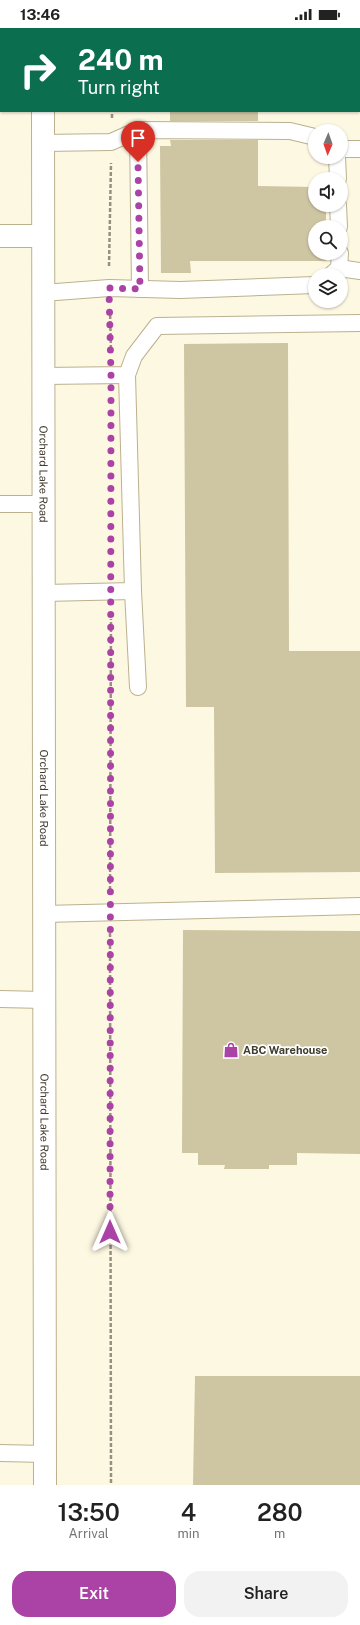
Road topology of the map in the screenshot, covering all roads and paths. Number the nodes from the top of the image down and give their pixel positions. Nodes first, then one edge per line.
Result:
1 (43, 112) edge
2 (112, 112) edge
3 (138, 130) junction
4 (308, 135) edge
5 (111, 142) junction
6 (43, 143) junction
7 (360, 149) edge
8 (348, 152) edge
9 (0, 236) edge
10 (43, 236) junction
11 (337, 265) edge
12 (360, 271) edge
13 (308, 285) edge
14 (109, 288) junction
15 (140, 289) junction
16 (43, 293) junction
17 (360, 323) edge
18 (111, 375) junction
19 (127, 375) junction
20 (43, 376) junction
21 (0, 504) edge
22 (43, 504) junction
23 (133, 591) junction
24 (111, 592) junction
25 (44, 593) junction
26 (138, 687) dead end
27 (360, 906) edge
28 (110, 912) junction
29 (44, 914) junction
30 (0, 999) edge
31 (44, 1000) junction
32 (0, 1453) edge
33 (45, 1454) junction
34 (45, 1485) edge
35 (110, 1485) edge

1 - 6 main road, Orchard Lake Road
2 - 5 path
3 - 4 lane
3 - 5 lane
3 - 15 lane
5 - 6 lane
5 - 14 path
6 - 10 main road, Orchard Lake Road
7 - 8 lane
9 - 10 main road
10 - 16 main road, Orchard Lake Road
11 - 12 lane
13 - 15 lane
14 - 15 lane
14 - 16 lane
14 - 18 path
16 - 20 main road, Orchard Lake Road
17 - 19 lane
18 - 19 lane
18 - 20 lane
19 - 23 lane
20 - 22 main road, Orchard Lake Road
21 - 22 lane
22 - 25 main road, Orchard Lake Road
23 - 24 lane
23 - 26 lane
24 - 25 lane
24 - 28 path
25 - 29 main road, Orchard Lake Road
27 - 28 lane
28 - 29 lane
28 - 35 path
29 - 31 main road, Orchard Lake Road
30 - 31 lane
31 - 33 main road, Orchard Lake Road
32 - 33 lane
33 - 34 main road, Orchard Lake Road

